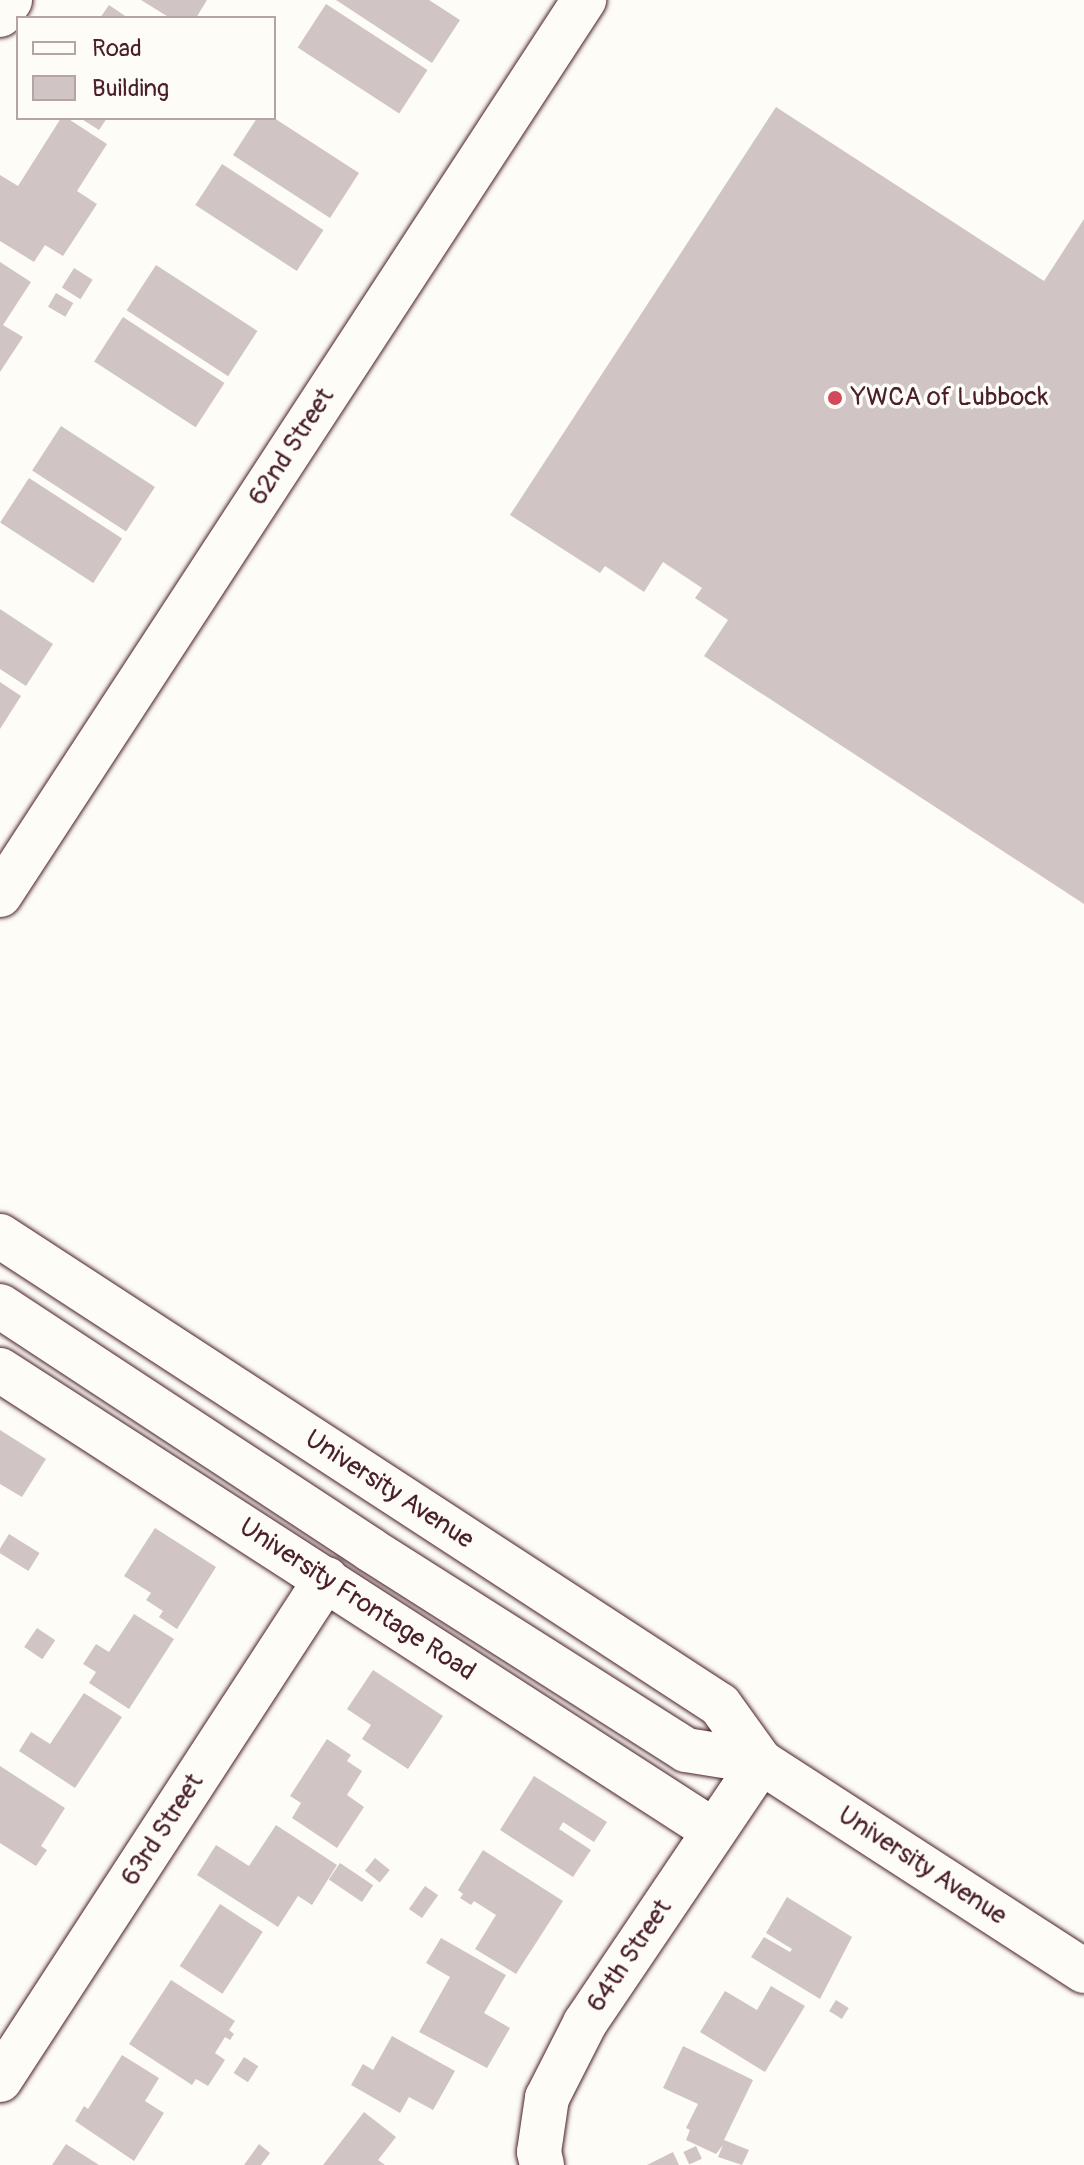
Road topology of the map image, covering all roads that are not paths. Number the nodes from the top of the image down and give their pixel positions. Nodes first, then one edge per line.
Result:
1 (10, 0) edge
2 (584, 0) edge
3 (0, 15) edge
4 (0, 895) edge
5 (0, 1236) edge
6 (0, 1306) edge
7 (0, 1370) edge
8 (326, 1579) junction
9 (761, 1762) junction
10 (714, 1831) junction
11 (1084, 1971) edge
12 (0, 2080) edge
13 (542, 2165) edge

1 - 3 street
2 - 4 street, 62nd Street
5 - 9 street, University Avenue
6 - 9 street, University Avenue
7 - 8 street, University Frontage Road
8 - 10 street, University Frontage Road
8 - 12 street, 63rd Street
9 - 10 street, 64th Street
9 - 11 street, University Avenue
10 - 13 street, 64th Street

